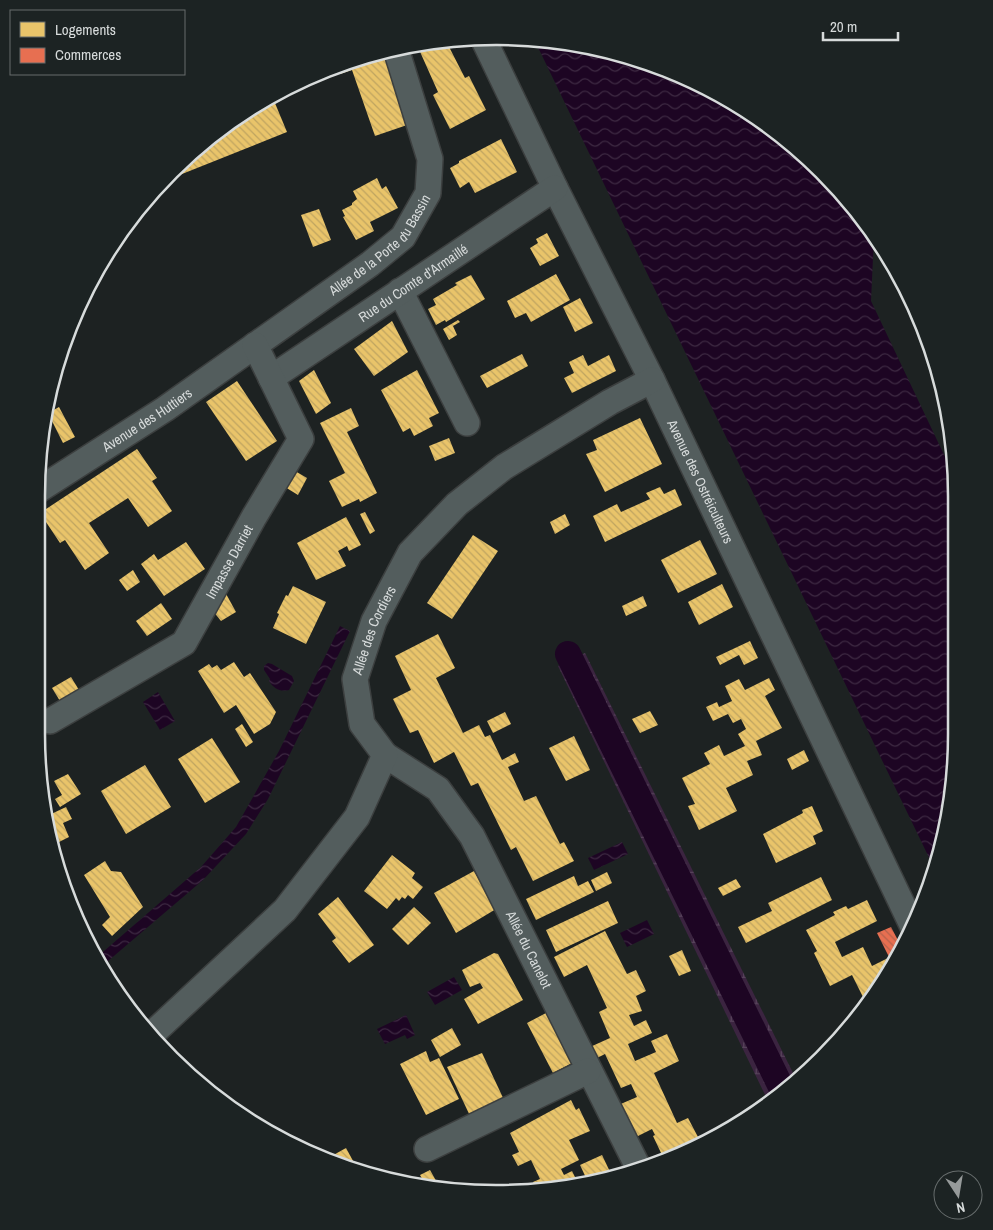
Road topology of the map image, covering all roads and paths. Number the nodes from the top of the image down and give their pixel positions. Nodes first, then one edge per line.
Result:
1 (487, 45) edge
2 (398, 56) edge
3 (555, 188) junction
4 (400, 291) junction
5 (255, 345) junction
6 (272, 378) junction
7 (652, 380) junction
8 (466, 423) dead end
9 (45, 486) edge
10 (50, 721) dead end
11 (386, 755) junction
12 (908, 917) edge
13 (156, 1030) edge
14 (588, 1071) junction
15 (428, 1149) dead end
16 (636, 1163) edge

1 - 3 street, Avenue des Ostréiculteurs
2 - 5 street, Allée de la Porte du Bassin
3 - 4 street, Rue du Comte d'Armaillé
3 - 7 street, Avenue des Ostréiculteurs
4 - 6 street, Rue du Comte d'Armaillé
4 - 8 street
5 - 6 street, Impasse Darriet
5 - 9 street, Avenue des Huttiers
6 - 10 street, Impasse Darriet
7 - 11 street, Allée des Cordiers
7 - 12 street, Avenue des Ostréiculteurs
11 - 13 street
11 - 14 street, Allée du Canelot
14 - 15 street
14 - 16 street, Allée du Canelot

